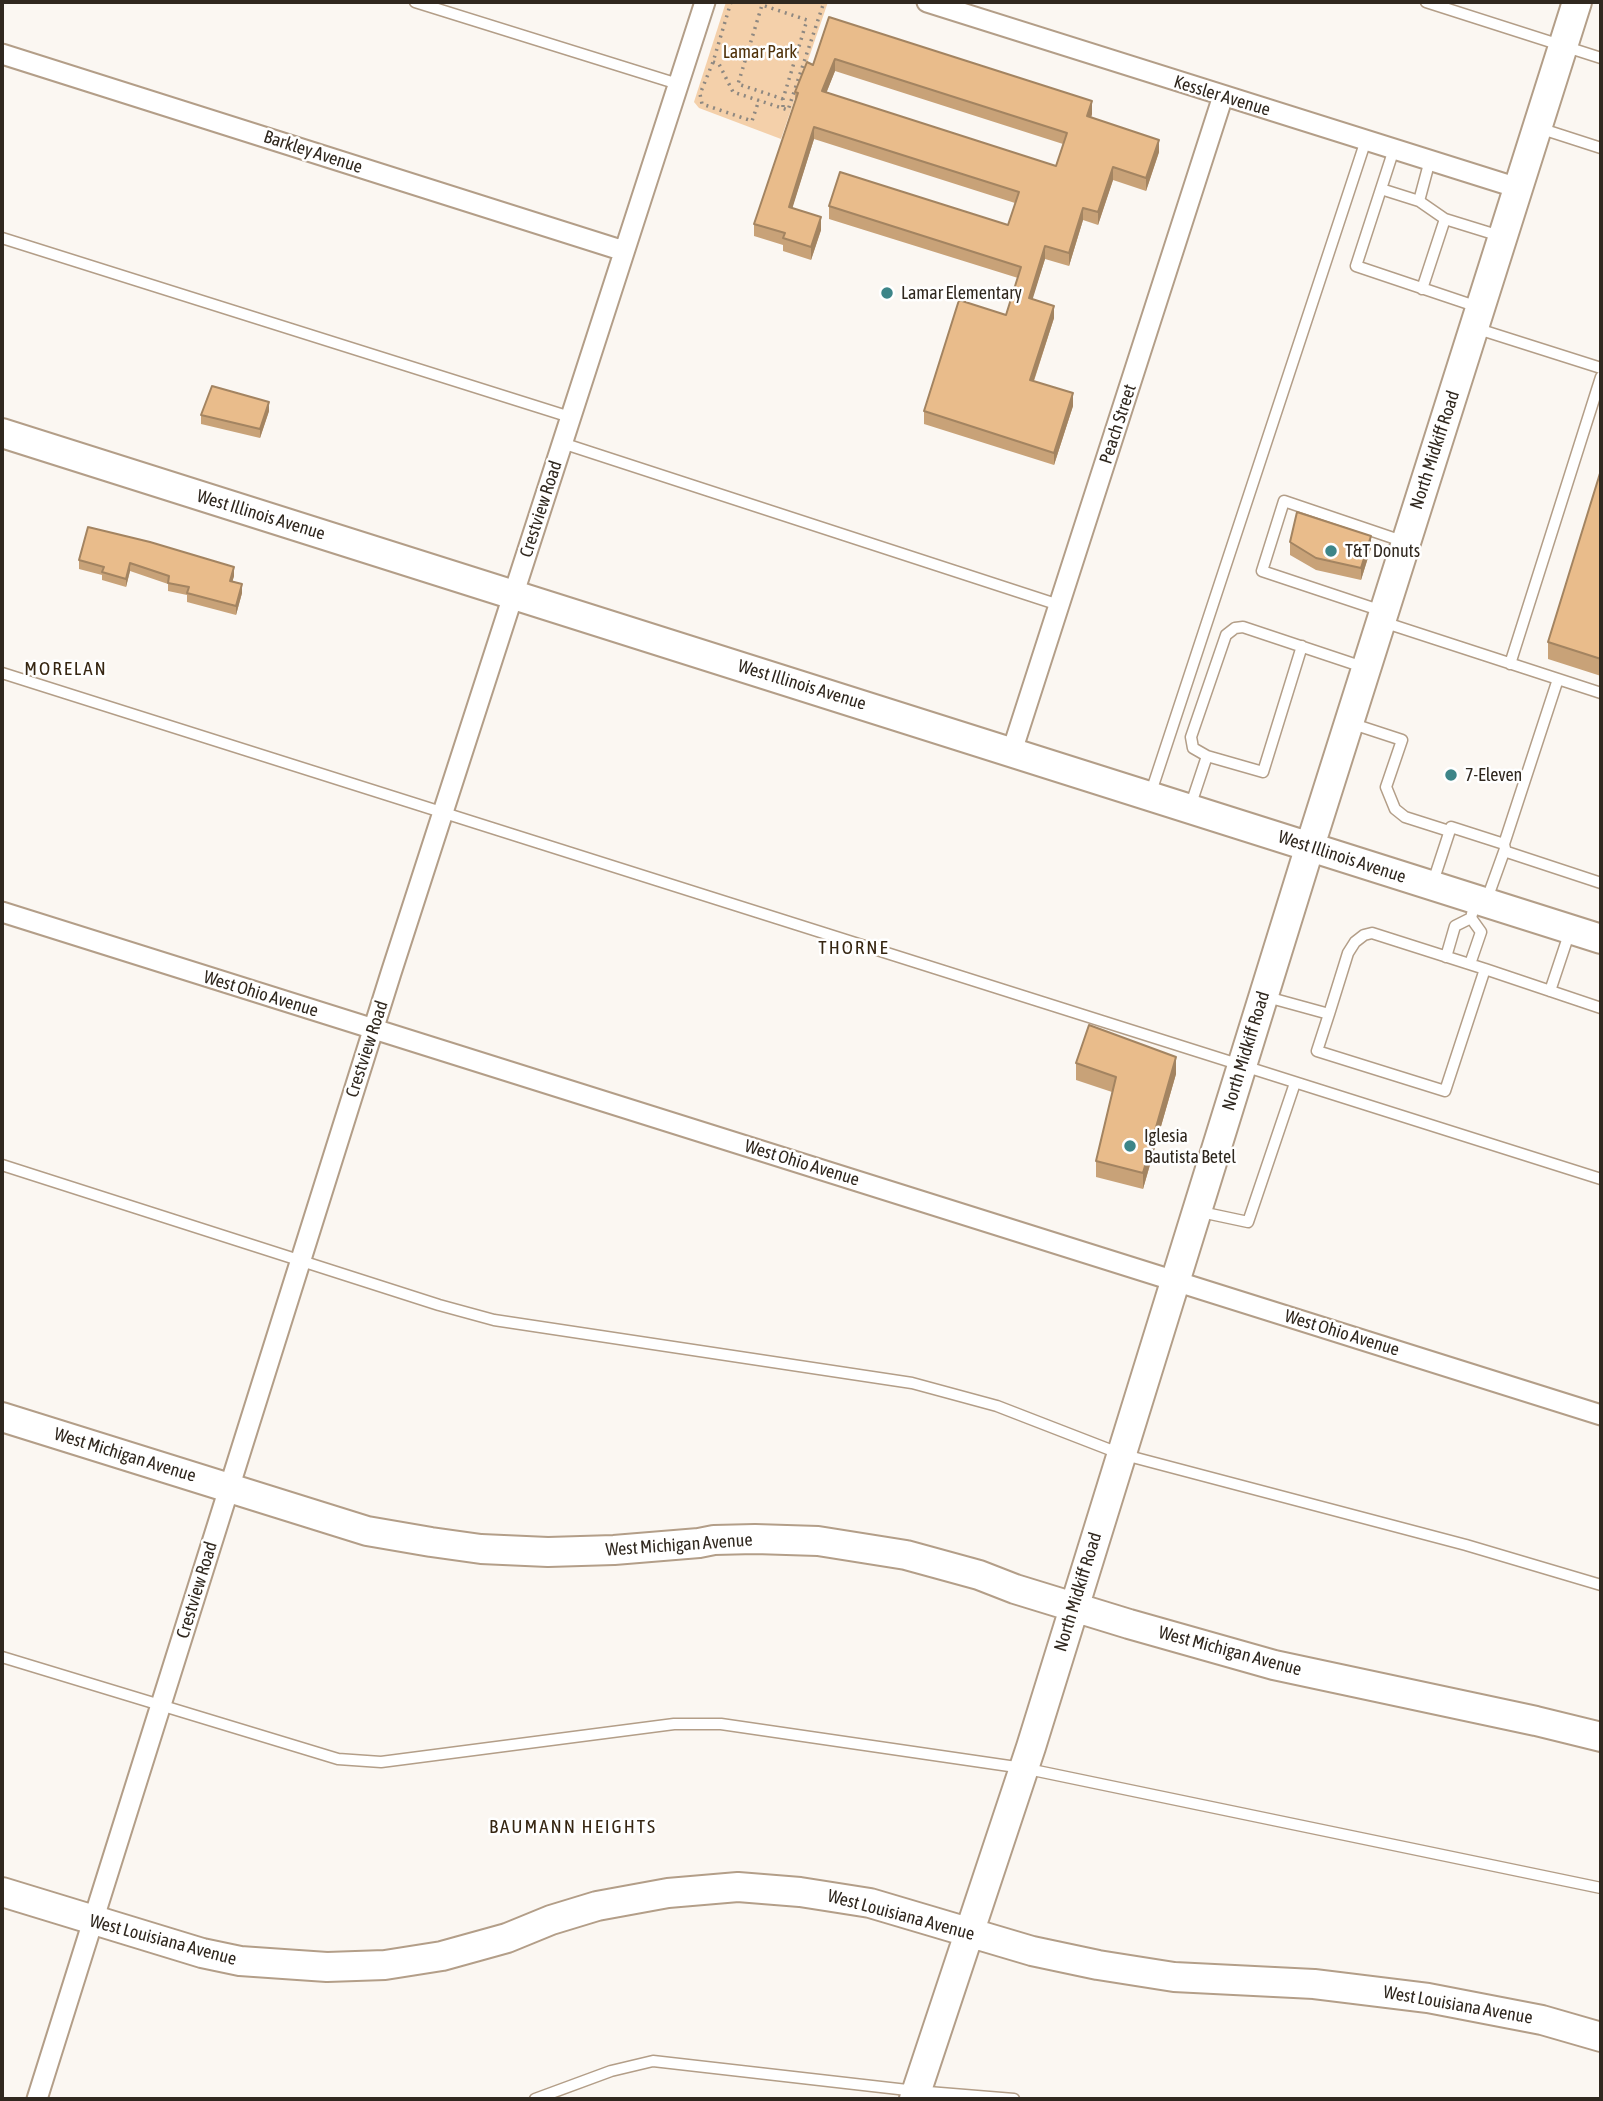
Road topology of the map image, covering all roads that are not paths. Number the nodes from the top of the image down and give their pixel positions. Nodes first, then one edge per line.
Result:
1 (415, 2) edge
2 (705, 2) edge
3 (927, 2) edge
4 (1426, 2) edge
5 (1577, 2) edge
6 (1563, 46) junction
7 (2, 54) edge
8 (1601, 58) edge
9 (678, 84) junction
10 (1223, 96) junction
11 (1537, 127) junction
12 (1366, 140) junction
13 (1601, 148) edge
14 (1394, 149) junction
15 (1430, 160) junction
16 (1381, 188) junction
17 (1518, 188) junction
18 (1419, 201) junction
19 (1445, 219) junction
20 (1502, 236) junction
21 (2, 238) edge
22 (624, 251) junction
23 (1422, 289) junction
24 (1477, 318) junction
25 (1601, 368) edge
26 (1601, 377) edge
27 (570, 417) junction
28 (2, 433) edge
29 (562, 443) junction
30 (1405, 542) junction
31 (513, 594) junction
32 (1059, 605) junction
33 (1382, 616) junction
34 (1302, 646) junction
35 (1510, 664) junction
36 (1366, 668) junction
37 (2, 673) edge
38 (1558, 680) junction
39 (1601, 693) edge
40 (1349, 722) junction
41 (1012, 751) junction
42 (1207, 756) junction
43 (1150, 796) junction
44 (1189, 808) junction
45 (443, 813) junction
46 (1449, 831) junction
47 (1310, 846) junction
48 (1504, 847) junction
49 (1601, 883) edge
50 (1432, 885) junction
51 (1478, 906) junction
52 (2, 912) edge
53 (1570, 929) junction
54 (1601, 939) edge
55 (1446, 957) junction
56 (1470, 964) junction
57 (1485, 969) junction
58 (1549, 990) junction
59 (1263, 996) junction
60 (1601, 1008) edge
61 (1329, 1014) junction
62 (373, 1029) junction
63 (1241, 1066) junction
64 (1295, 1083) junction
65 (2, 1165) edge
66 (1601, 1179) edge
67 (1197, 1211) junction
68 (300, 1259) junction
69 (1175, 1281) junction
70 (1601, 1415) edge
71 (2, 1417) edge
72 (1121, 1454) junction
73 (229, 1487) junction
74 (1601, 1585) edge
75 (1073, 1607) junction
76 (2, 1657) edge
77 (161, 1706) junction
78 (1601, 1737) edge
79 (1023, 1768) junction
80 (1601, 1888) edge
81 (2, 1892) edge
82 (94, 1922) junction
83 (969, 1933) junction
84 (1601, 2037) edge
85 (915, 2095) edge
86 (37, 2099) edge
87 (535, 2099) edge
88 (1014, 2099) edge

1 - 9 lane
2 - 9 street, Crestview Road
3 - 10 street, Kessler Avenue
4 - 6 lane
5 - 6 main road, North Midkiff Road
6 - 8 lane
6 - 11 main road, North Midkiff Road
7 - 22 street, Barkley Avenue
9 - 22 street, Crestview Road
10 - 12 street, Kessler Avenue
10 - 32 street, Peach Street
11 - 13 lane
11 - 17 main road, North Midkiff Road
12 - 14 street, Kessler Avenue
12 - 43 lane
14 - 15 street, Kessler Avenue
14 - 16 lane
15 - 17 street, Kessler Avenue
15 - 18 lane
16 - 18 lane
16 - 23 lane
17 - 20 main road, North Midkiff Road
18 - 19 lane
19 - 20 lane
19 - 23 lane
20 - 24 main road, North Midkiff Road
21 - 27 lane
22 - 27 street, Crestview Road
23 - 24 lane
24 - 25 lane
24 - 30 main road, North Midkiff Road
26 - 35 lane
27 - 29 street, Crestview Road
28 - 31 main road, West Illinois Avenue
29 - 31 street, Crestview Road
29 - 32 lane
30 - 33 main road, North Midkiff Road
30 - 33 lane
31 - 41 main road, West Illinois Avenue
31 - 45 street, Crestview Road
32 - 41 street, Peach Street
33 - 35 lane
33 - 36 main road, North Midkiff Road
34 - 36 lane
34 - 42 lane
34 - 42 lane
35 - 38 lane
36 - 40 main road, North Midkiff Road
37 - 45 lane
38 - 39 lane
38 - 48 lane
40 - 46 lane
40 - 47 main road, North Midkiff Road
41 - 43 main road, West Illinois Avenue
42 - 44 lane
43 - 44 main road, West Illinois Avenue
44 - 47 main road, West Illinois Avenue
45 - 62 street, Crestview Road
45 - 63 lane
46 - 48 lane
46 - 50 lane
47 - 50 main road, West Illinois Avenue
47 - 59 main road, North Midkiff Road
48 - 49 lane
48 - 51 lane
50 - 51 main road, West Illinois Avenue
51 - 53 main road, West Illinois Avenue
51 - 55 lane
51 - 56 lane
52 - 62 street, West Ohio Avenue
53 - 54 main road, West Illinois Avenue
53 - 58 lane
55 - 56 lane
55 - 61 lane
56 - 57 lane
57 - 58 lane
57 - 61 lane
58 - 60 lane
59 - 61 lane
59 - 63 main road, North Midkiff Road
62 - 68 street, Crestview Road
62 - 69 street, West Ohio Avenue
63 - 64 lane
63 - 67 main road, North Midkiff Road
64 - 66 lane
64 - 67 lane
65 - 68 lane
67 - 69 main road, North Midkiff Road
68 - 72 lane
68 - 73 street, Crestview Road
69 - 70 street, West Ohio Avenue
69 - 72 main road, North Midkiff Road
71 - 73 main road, West Michigan Avenue
72 - 74 lane
72 - 75 main road, North Midkiff Road
73 - 75 main road, West Michigan Avenue
73 - 77 street, Crestview Road
75 - 78 main road, West Michigan Avenue
75 - 79 main road, North Midkiff Road
76 - 77 lane
77 - 79 lane
77 - 82 street, Crestview Road
79 - 80 lane
79 - 83 main road, North Midkiff Road
81 - 82 main road, West Louisiana Avenue
82 - 83 main road, West Louisiana Avenue
82 - 86 street, Crestview Road
83 - 84 main road, West Louisiana Avenue
83 - 85 main road, North Midkiff Road
85 - 87 lane
85 - 88 lane

